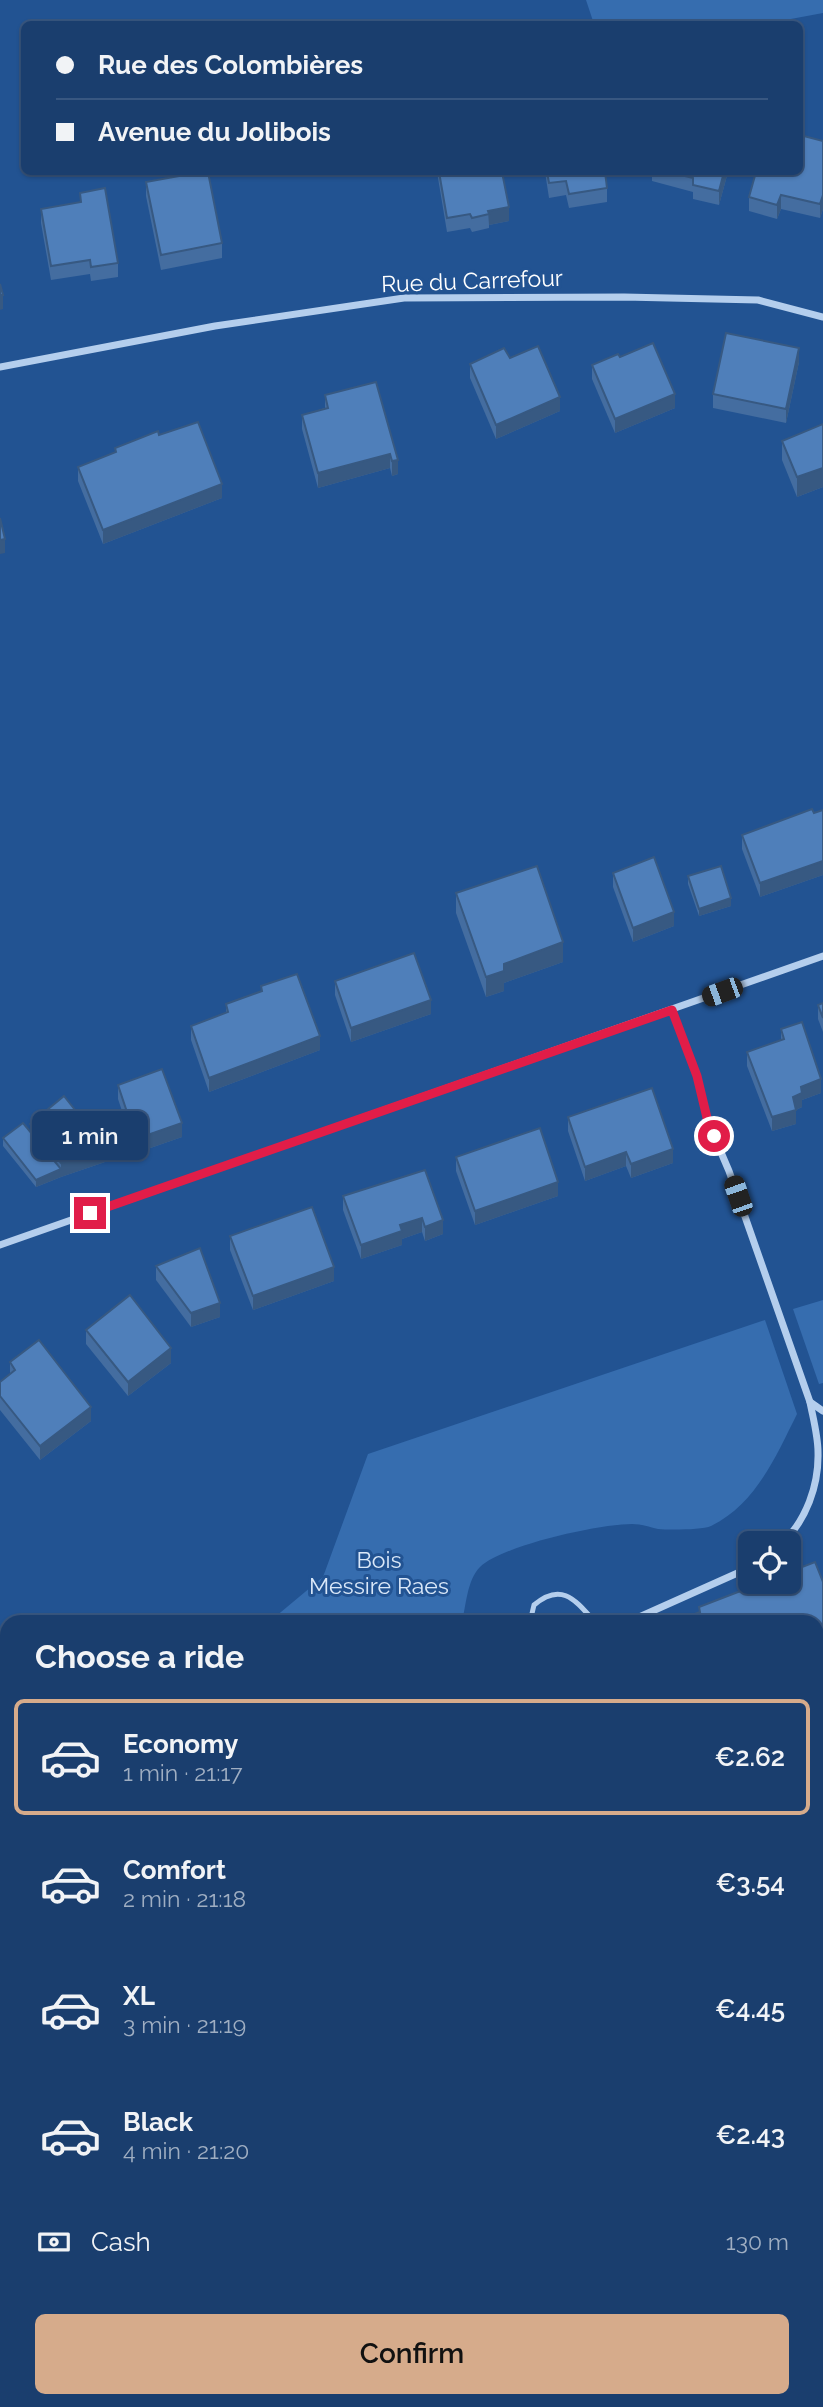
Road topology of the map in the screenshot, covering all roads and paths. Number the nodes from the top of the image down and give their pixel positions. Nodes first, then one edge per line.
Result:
1 (823, 317) edge
2 (0, 367) edge
3 (823, 956) edge
4 (672, 1010) junction
5 (0, 1245) edge
6 (810, 1402) junction
7 (823, 1412) edge
8 (792, 1531) edge
9 (738, 1573) edge
10 (532, 1615) edge
11 (588, 1615) edge
12 (644, 1615) edge

1 - 2 street, Rue du Carrefour
3 - 4 street
4 - 5 street
4 - 6 street
6 - 7 street
6 - 8 street
9 - 12 street
10 - 11 lane

